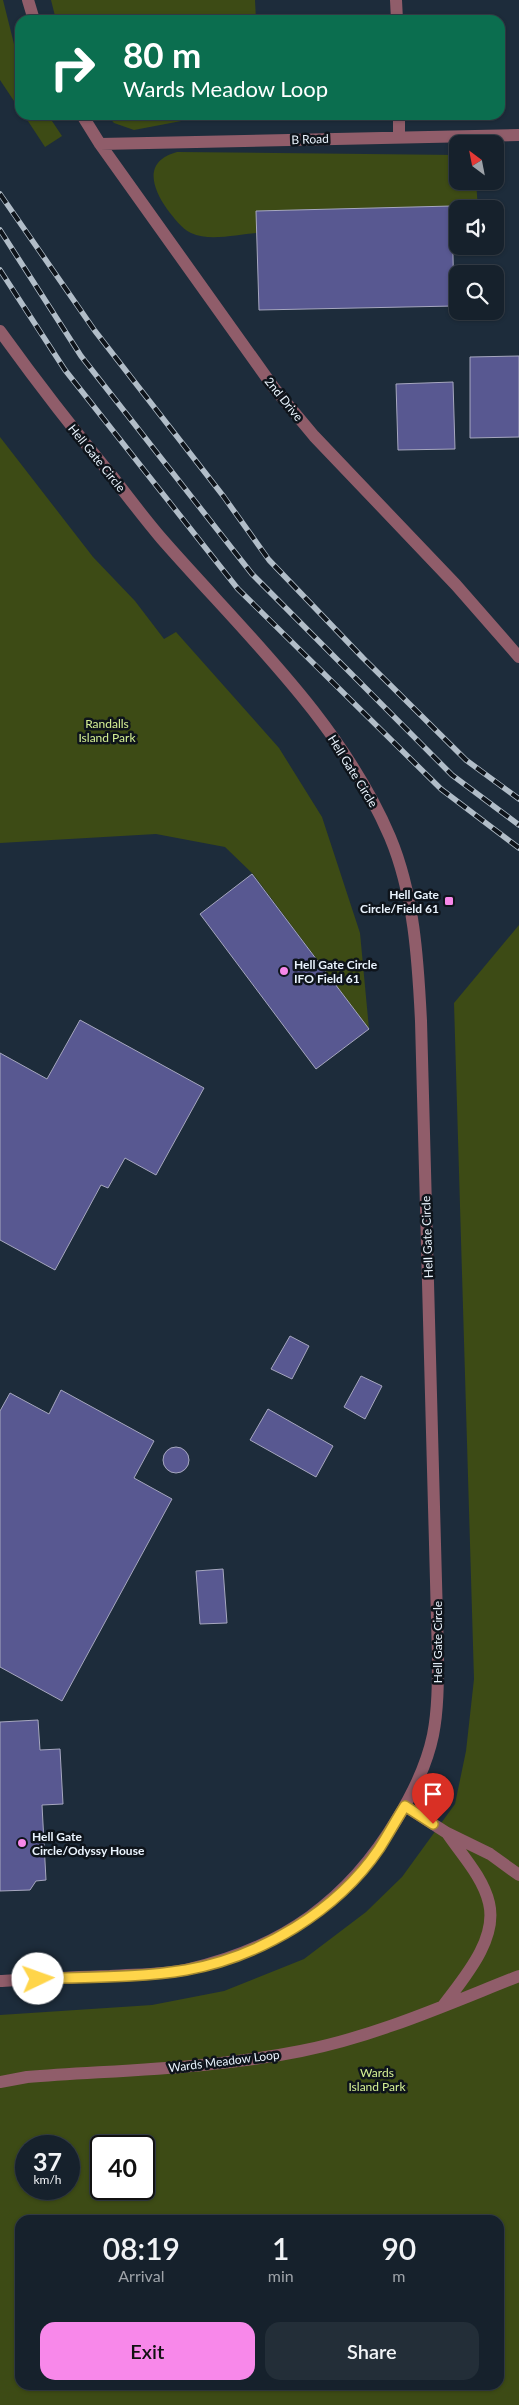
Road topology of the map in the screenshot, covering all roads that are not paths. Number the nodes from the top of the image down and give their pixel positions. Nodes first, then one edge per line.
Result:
1 (28, 0) edge
2 (396, 0) edge
3 (32, 15) edge
4 (396, 15) edge
5 (85, 120) edge
6 (399, 120) edge
7 (519, 134) edge
8 (399, 137) junction
9 (100, 144) junction
10 (0, 331) edge
11 (519, 657) edge
12 (405, 1806) junction
13 (447, 1833) junction
14 (519, 1875) edge
15 (519, 1976) edge
16 (0, 1981) edge
17 (442, 2007) junction
18 (0, 2082) edge

1 - 3 street
2 - 4 street
5 - 9 street, 2nd Drive
6 - 8 street
7 - 8 street, B Road
8 - 9 street, B Road
9 - 11 street, 2nd Drive
10 - 12 street, Hell Gate Circle
12 - 13 street
12 - 16 street, Hell Gate Circle
13 - 14 street
13 - 17 street
15 - 17 street, Wards Meadow Loop
17 - 18 street, Wards Meadow Loop

